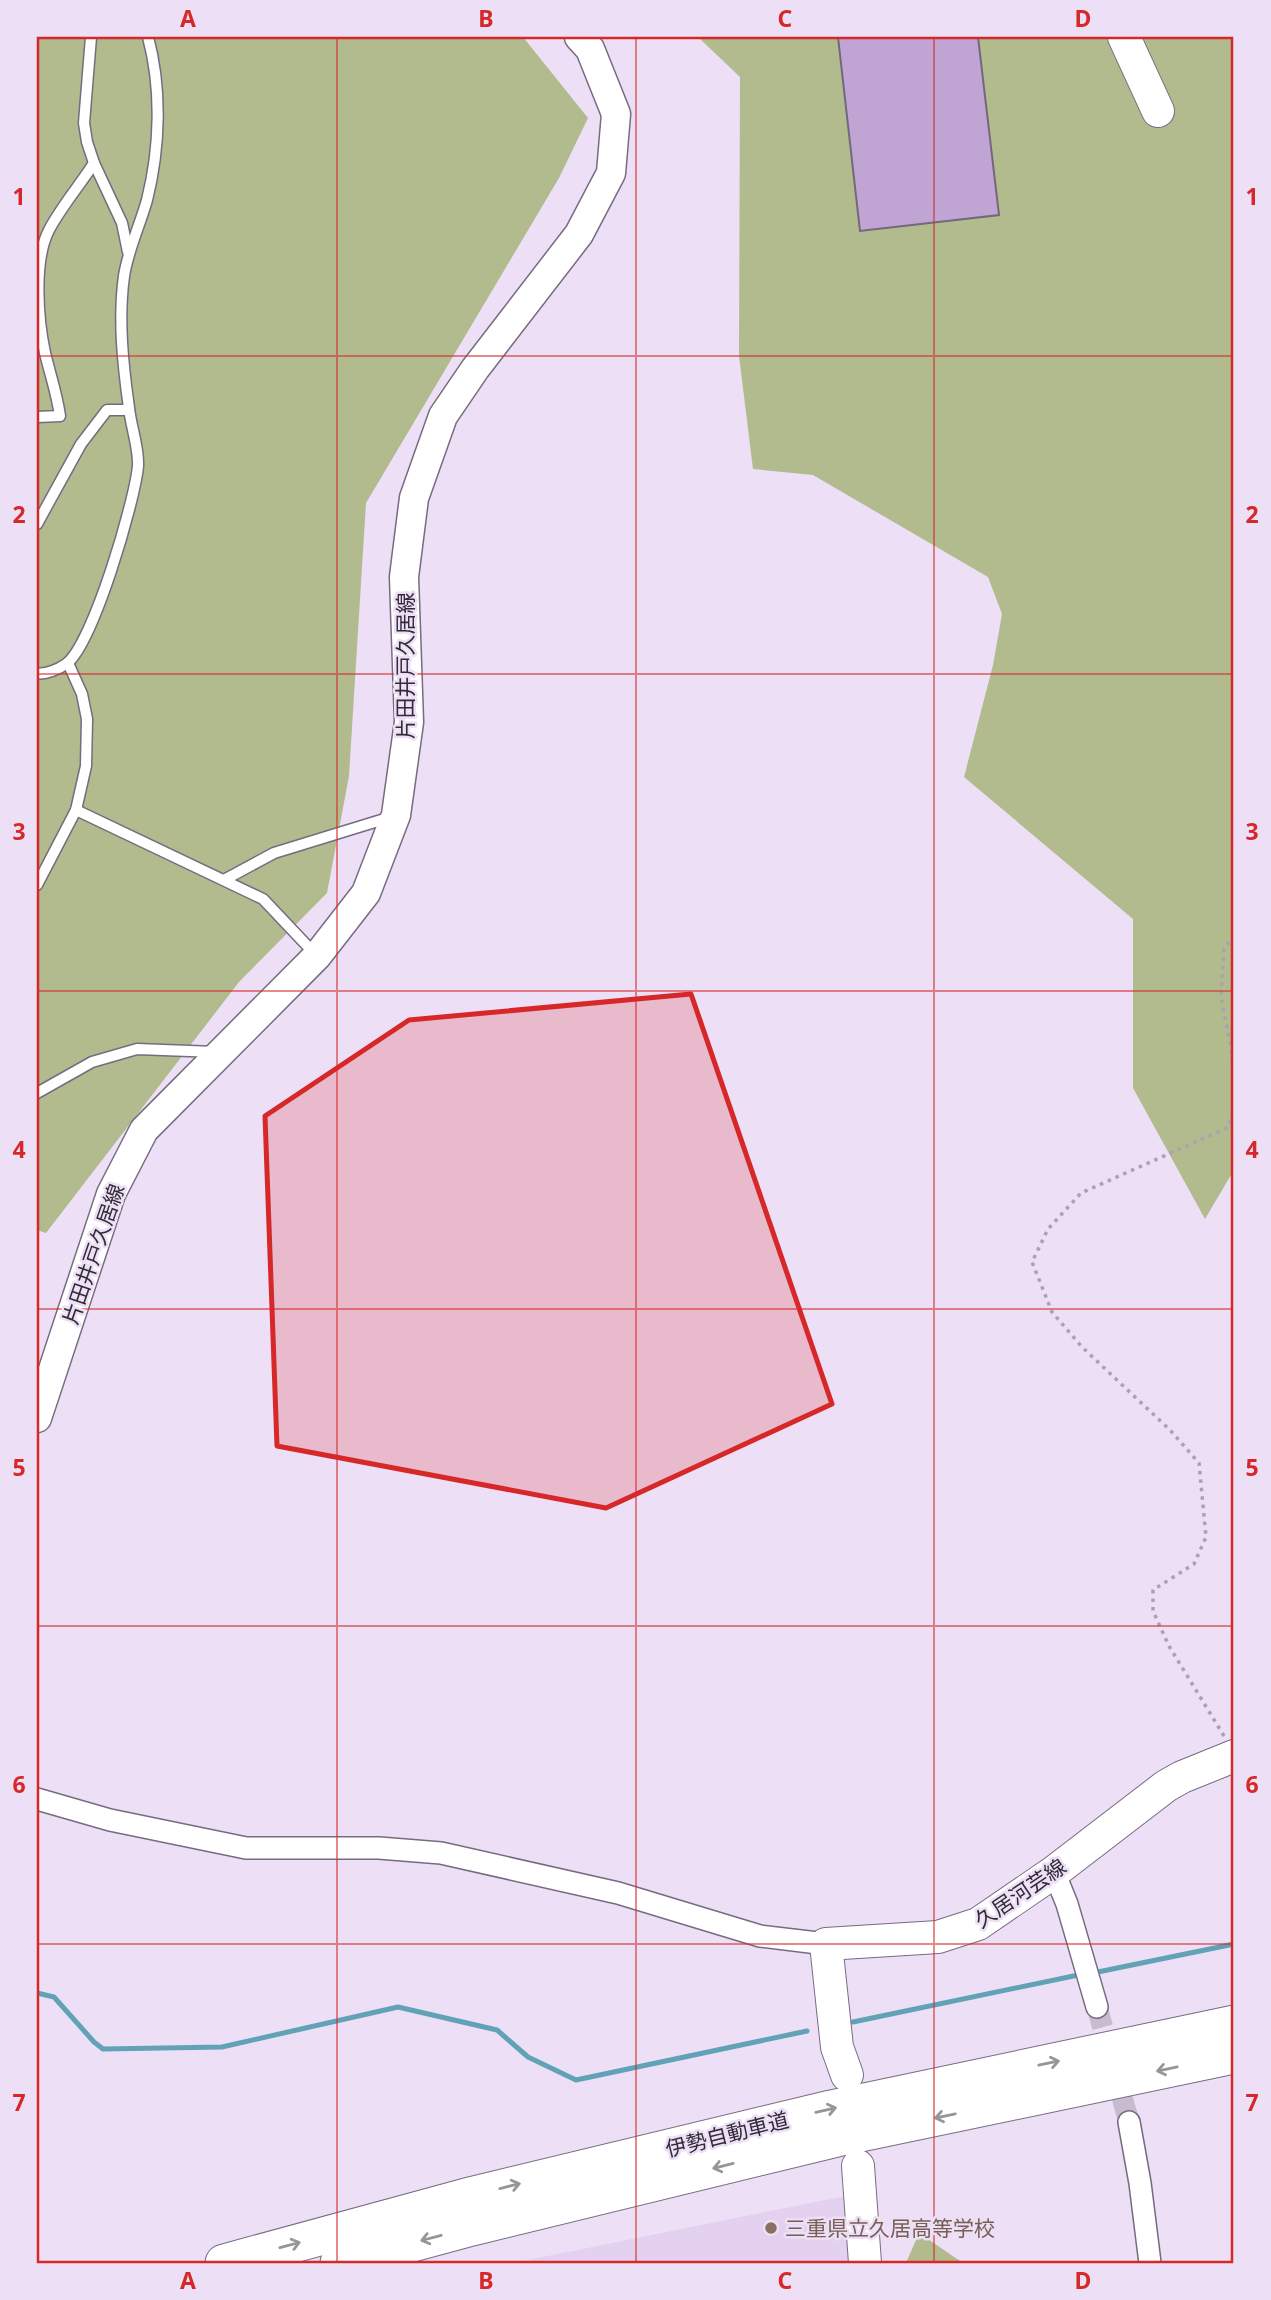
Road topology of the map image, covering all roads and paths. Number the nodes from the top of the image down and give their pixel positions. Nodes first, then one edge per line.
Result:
1 (92, 37) edge
2 (148, 37) edge
3 (579, 37) edge
4 (1124, 37) edge
5 (1158, 111) dead end
6 (94, 163) junction
7 (129, 255) junction
8 (129, 410) junction
9 (37, 416) edge
10 (37, 524) edge
11 (68, 663) junction
12 (37, 673) edge
13 (76, 810) junction
14 (396, 815) junction
15 (224, 880) junction
16 (37, 885) edge
17 (1234, 934) edge
18 (317, 956) junction
19 (221, 1052) junction
20 (1234, 1079) edge
21 (37, 1093) edge
22 (1234, 1104) edge
23 (37, 1418) edge
24 (1231, 1748) edge
25 (37, 1799) edge
26 (1054, 1872) junction
27 (826, 1944) junction
28 (1097, 2007) tunnel mouth
29 (1234, 2024) edge
30 (1234, 2055) edge
31 (847, 2075) dead end
32 (1129, 2122) tunnel mouth
33 (858, 2166) dead end
34 (224, 2263) edge
35 (339, 2263) edge
36 (864, 2263) edge
37 (1150, 2263) edge

1 - 6 lane
2 - 7 lane
3 - 14 main road, 片田井戸久居線
4 - 5 main road
6 - 7 lane
6 - 9 lane
7 - 8 lane
8 - 10 lane
8 - 11 lane
11 - 12 lane
11 - 13 lane
13 - 15 lane
13 - 16 lane
14 - 15 lane
14 - 18 main road, 片田井戸久居線
15 - 18 lane
17 - 20 path
18 - 19 main road, 片田井戸久居線
19 - 21 lane
19 - 23 main road, 片田井戸久居線
22 - 24 path
24 - 26 main road, 久居河芸線
25 - 27 street
26 - 27 main road, 久居河芸線
26 - 28 street
27 - 31 main road
34 -> 29 highway, 伊勢自動車道
30 -> 35 highway, 伊勢自動車道
32 - 37 street
33 - 36 main road

